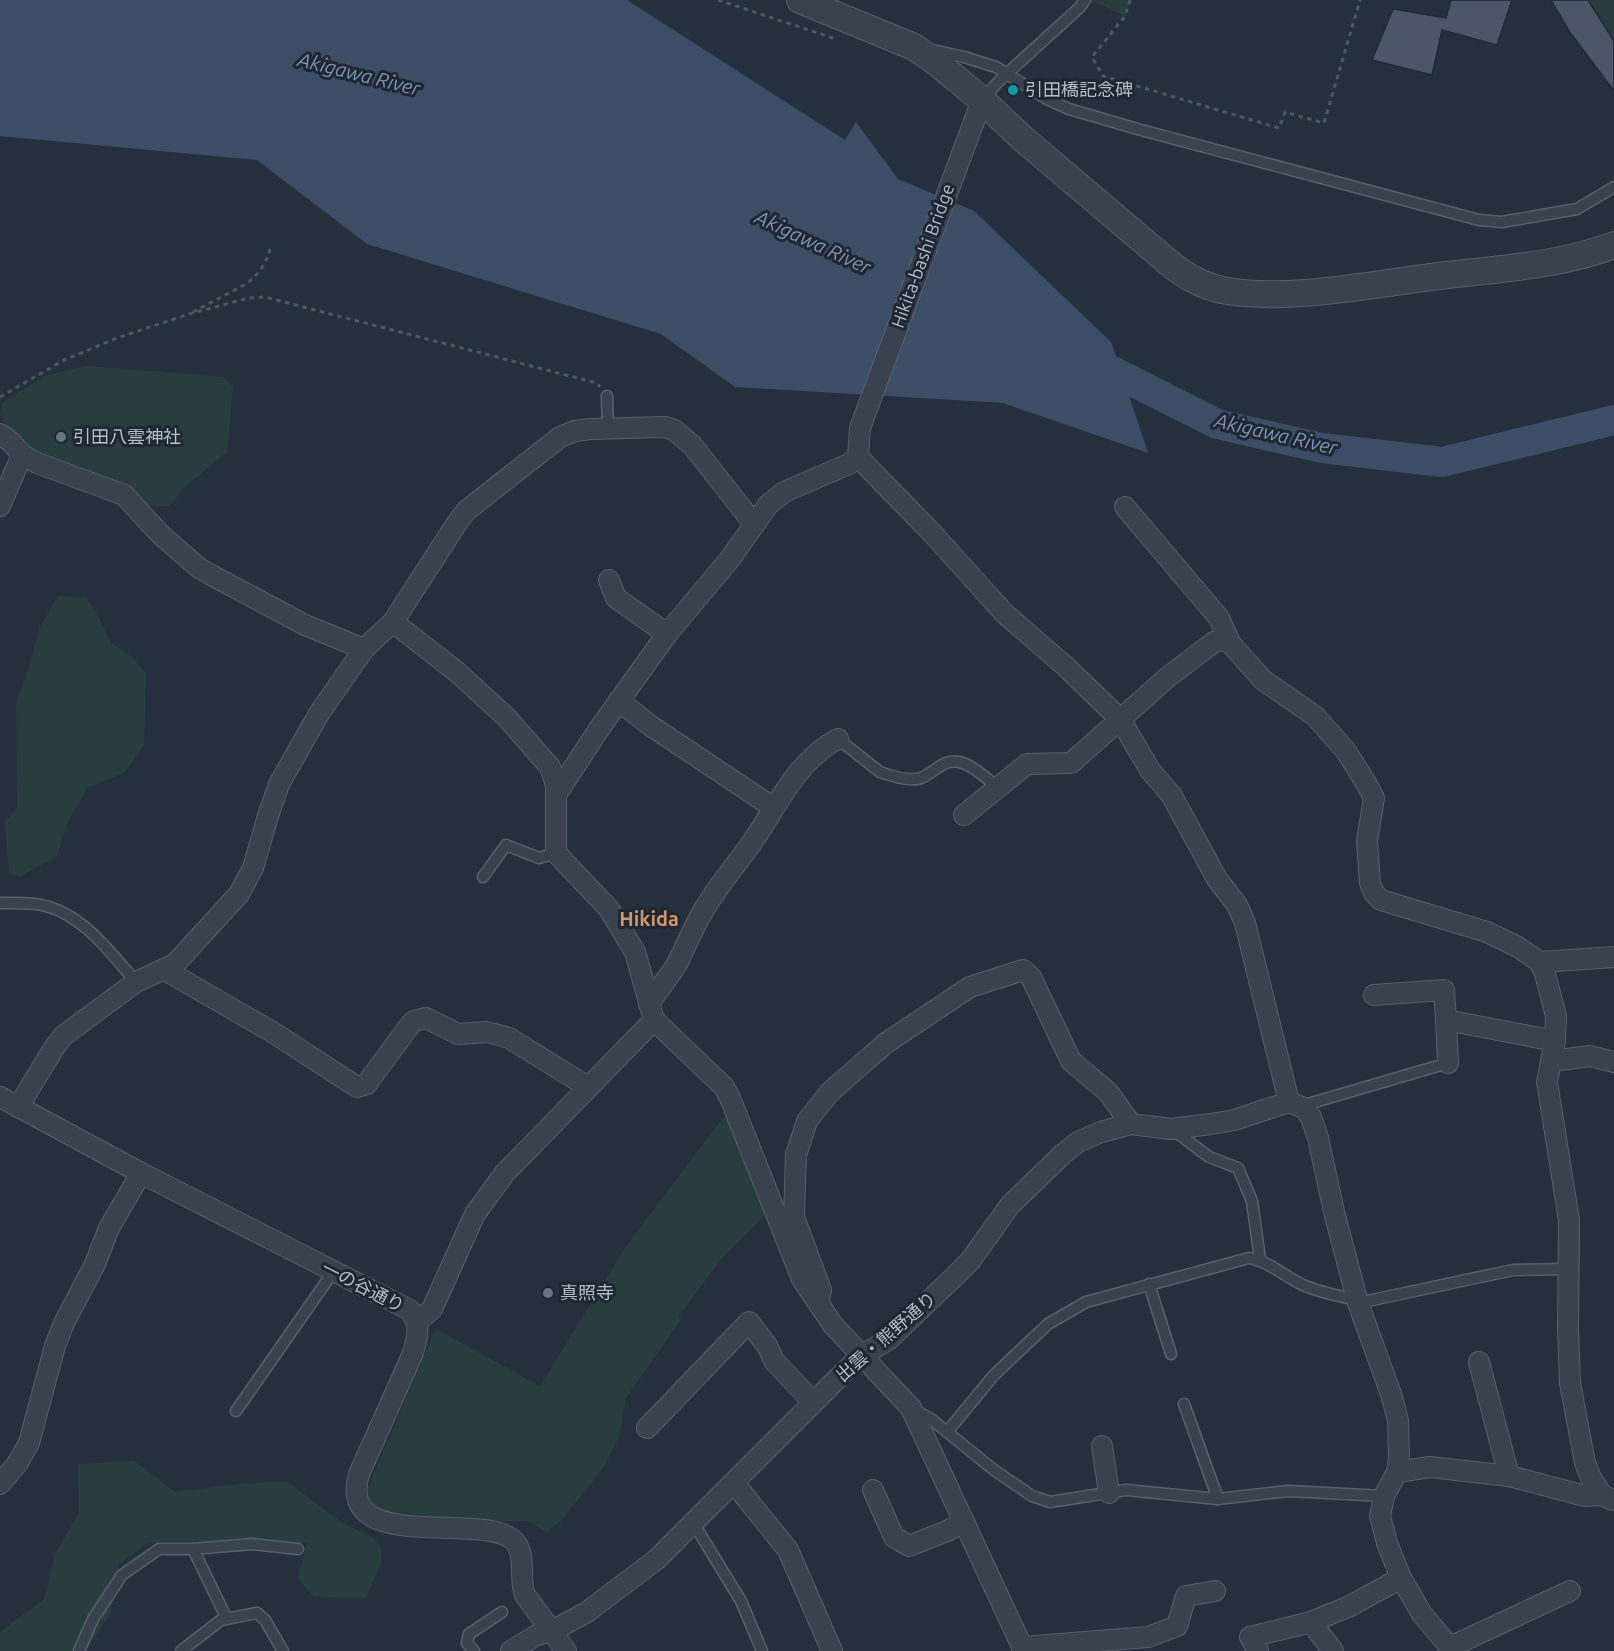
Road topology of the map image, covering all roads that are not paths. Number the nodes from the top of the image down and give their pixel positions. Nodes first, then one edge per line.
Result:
1 (800, 0) edge
2 (1085, 0) edge
3 (914, 47) junction
4 (1008, 73) junction
5 (978, 108) junction
6 (1614, 187) edge
7 (1614, 245) edge
8 (607, 396) road end
9 (608, 429) junction
10 (0, 434) edge
11 (22, 455) junction
12 (858, 457) junction
13 (0, 506) edge
14 (1125, 507) dead end
15 (754, 524) junction
16 (609, 580) dead end
17 (393, 622) junction
18 (667, 634) junction
19 (1230, 643) junction
20 (364, 649) junction
21 (619, 701) junction
22 (1120, 719) junction
23 (838, 740) joint
24 (998, 787) junction
25 (556, 795) junction
26 (774, 808) junction
27 (964, 815) dead end
28 (556, 853) junction
29 (483, 876) dead end
30 (0, 903) edge
31 (1614, 957) edge
32 (1540, 962) junction
33 (165, 970) junction
34 (135, 982) junction
35 (1374, 995) dead end
36 (651, 1012) junction
37 (1446, 1020) junction
38 (1555, 1041) junction
39 (1552, 1061) junction
40 (1614, 1062) edge
41 (1448, 1063) joint
42 (588, 1087) junction
43 (0, 1097) edge
44 (1295, 1104) junction
45 (18, 1107) junction
46 (1131, 1124) junction
47 (1172, 1129) junction
48 (141, 1173) junction
49 (1260, 1259) junction
50 (1568, 1269) junction
51 (333, 1272) junction
52 (1149, 1284) junction
53 (1358, 1302) junction
54 (818, 1303) junction
55 (418, 1322) junction
56 (1172, 1354) dead end
57 (862, 1355) junction
58 (1479, 1362) dead end
59 (813, 1402) junction
60 (1185, 1404) dead end
61 (911, 1408) junction
62 (236, 1411) dead end
63 (647, 1428) dead end
64 (947, 1432) junction
65 (1102, 1446) dead end
66 (1397, 1472) junction
67 (1509, 1476) junction
68 (734, 1483) junction
69 (0, 1484) edge
70 (873, 1490) dead end
71 (1109, 1493) junction
72 (1384, 1496) junction
73 (1608, 1498) edge
74 (1218, 1499) junction
75 (964, 1522) junction
76 (694, 1524) junction
77 (193, 1549) junction
78 (298, 1549) dead end
79 (1401, 1578) junction
80 (1215, 1591) dead end
81 (1570, 1591) dead end
82 (501, 1612) dead end
83 (227, 1619) junction
84 (1311, 1622) junction
85 (552, 1631) junction
86 (1150, 1644) edge
87 (1023, 1649) edge
88 (1452, 1649) edge
89 (80, 1651) edge
90 (181, 1651) edge
91 (283, 1651) edge
92 (474, 1651) edge
93 (511, 1651) edge
94 (566, 1651) edge
95 (762, 1651) edge
96 (832, 1651) edge
97 (1258, 1651) edge
98 (1333, 1651) edge

1 - 3 street
2 - 4 lane
3 - 4 lane
3 - 5 street
4 - 5 lane
4 - 6 lane
5 - 7 street
5 - 12 street, Hikita-bashi Bridge
8 - 9 lane
9 - 15 street
9 - 17 street
10 - 11 street
11 - 13 street
11 - 20 street
12 - 15 street
12 - 22 street
14 - 19 street
15 - 18 street
16 - 18 street
17 - 20 street
17 - 25 street
18 - 21 street
19 - 22 street
19 - 32 street
20 - 33 street
21 - 25 street
21 - 26 street
22 - 24 street
22 - 44 street
23 - 24 lane
23 - 26 street
24 - 27 street
25 - 28 street
26 - 36 street
28 - 29 lane
28 - 36 street
30 - 34 lane
31 - 32 street
32 - 38 street
33 - 34 street
33 - 42 street
34 - 45 street
35 - 37 street
36 - 42 street
36 - 54 street
37 - 38 street
37 - 41 street
38 - 39 street
39 - 40 street
39 - 50 street
41 - 44 lane
42 - 55 street
43 - 45 street, 一の谷通り
44 - 47 street, 出雲・熊野通り
44 - 53 street
45 - 48 street, 一の谷通り
46 - 47 street, 出雲・熊野通り
46 - 54 street
46 - 57 street, 出雲・熊野通り
47 - 49 lane
48 - 51 street, 一の谷通り
48 - 69 street
49 - 52 lane
49 - 53 lane
50 - 53 lane
50 - 73 street
51 - 55 street, 一の谷通り
51 - 62 lane
52 - 56 lane
52 - 64 lane
53 - 66 street
54 - 57 street
55 - 85 street, 一の谷通り
57 - 59 street, 出雲・熊野通り
57 - 61 street
58 - 67 street
59 - 63 street
59 - 68 street, 出雲・熊野通り
60 - 74 lane
61 - 64 lane
61 - 75 street
64 - 71 lane
65 - 71 street
66 - 67 street
66 - 72 street
67 - 73 street
68 - 76 street, 出雲・熊野通り
68 - 96 street
70 - 75 street
71 - 74 lane
72 - 74 lane
72 - 79 street
75 - 87 street
76 - 85 street, 出雲・熊野通り
76 - 95 lane
77 - 78 lane
77 - 83 lane
77 - 89 lane
79 - 84 street
79 - 88 street
80 - 86 street
81 - 88 street
82 - 92 lane
83 - 90 lane
83 - 91 lane
84 - 97 street
84 - 98 street
85 - 93 street, 出雲・熊野通り
85 - 94 street, 一の谷通り
86 - 87 street

